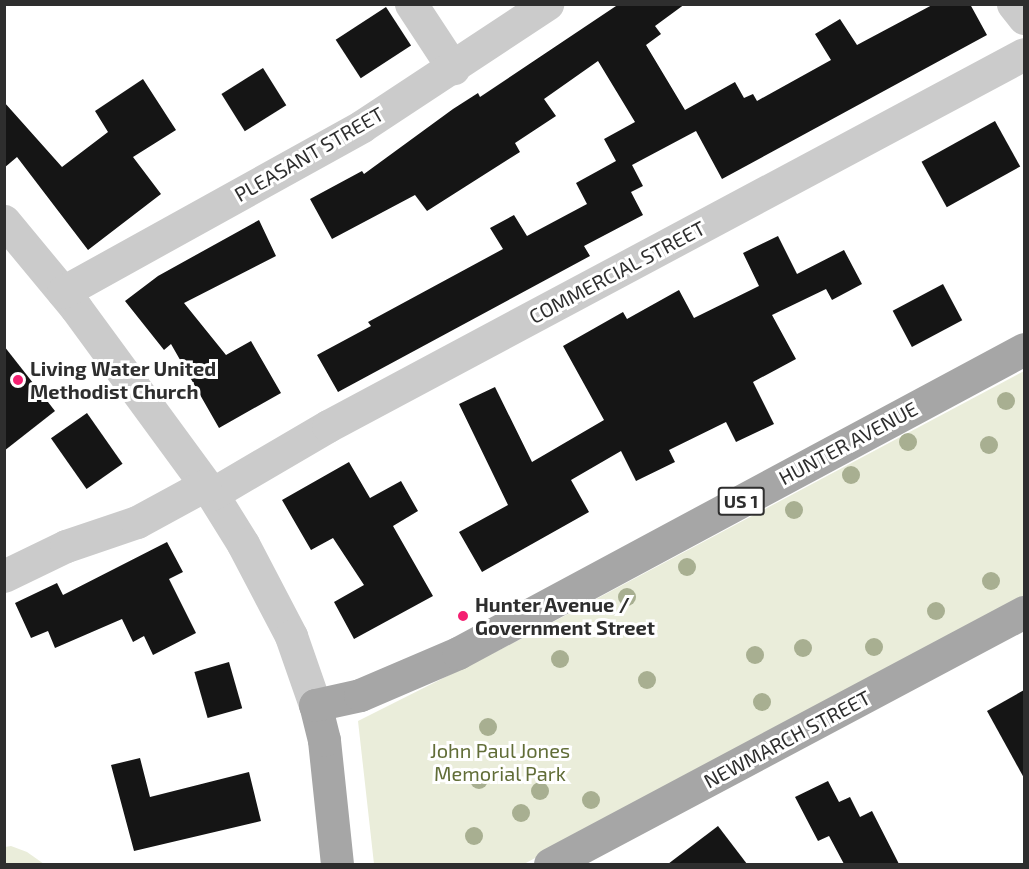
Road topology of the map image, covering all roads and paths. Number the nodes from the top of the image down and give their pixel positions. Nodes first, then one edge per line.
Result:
1 (411, 4) edge
2 (547, 4) edge
3 (1013, 4) edge
4 (1024, 18) edge
5 (1024, 54) edge
6 (453, 68) junction
7 (4, 221) edge
8 (63, 292) junction
9 (1024, 349) edge
10 (208, 489) junction
11 (4, 576) edge
12 (1024, 612) edge
13 (315, 705) junction
14 (337, 864) edge
15 (550, 864) edge

1 - 6 street
2 - 6 street, PLEASANT STREET
3 - 4 street
5 - 10 street, COMMERCIAL STREET
6 - 8 street, PLEASANT STREET
7 - 8 street
8 - 10 street
9 - 13 main road, HUNTER AVENUE / US 1
10 - 11 street, COMMERCIAL STREET
10 - 13 street
12 - 15 main road, NEWMARCH STREET
13 - 14 main road

